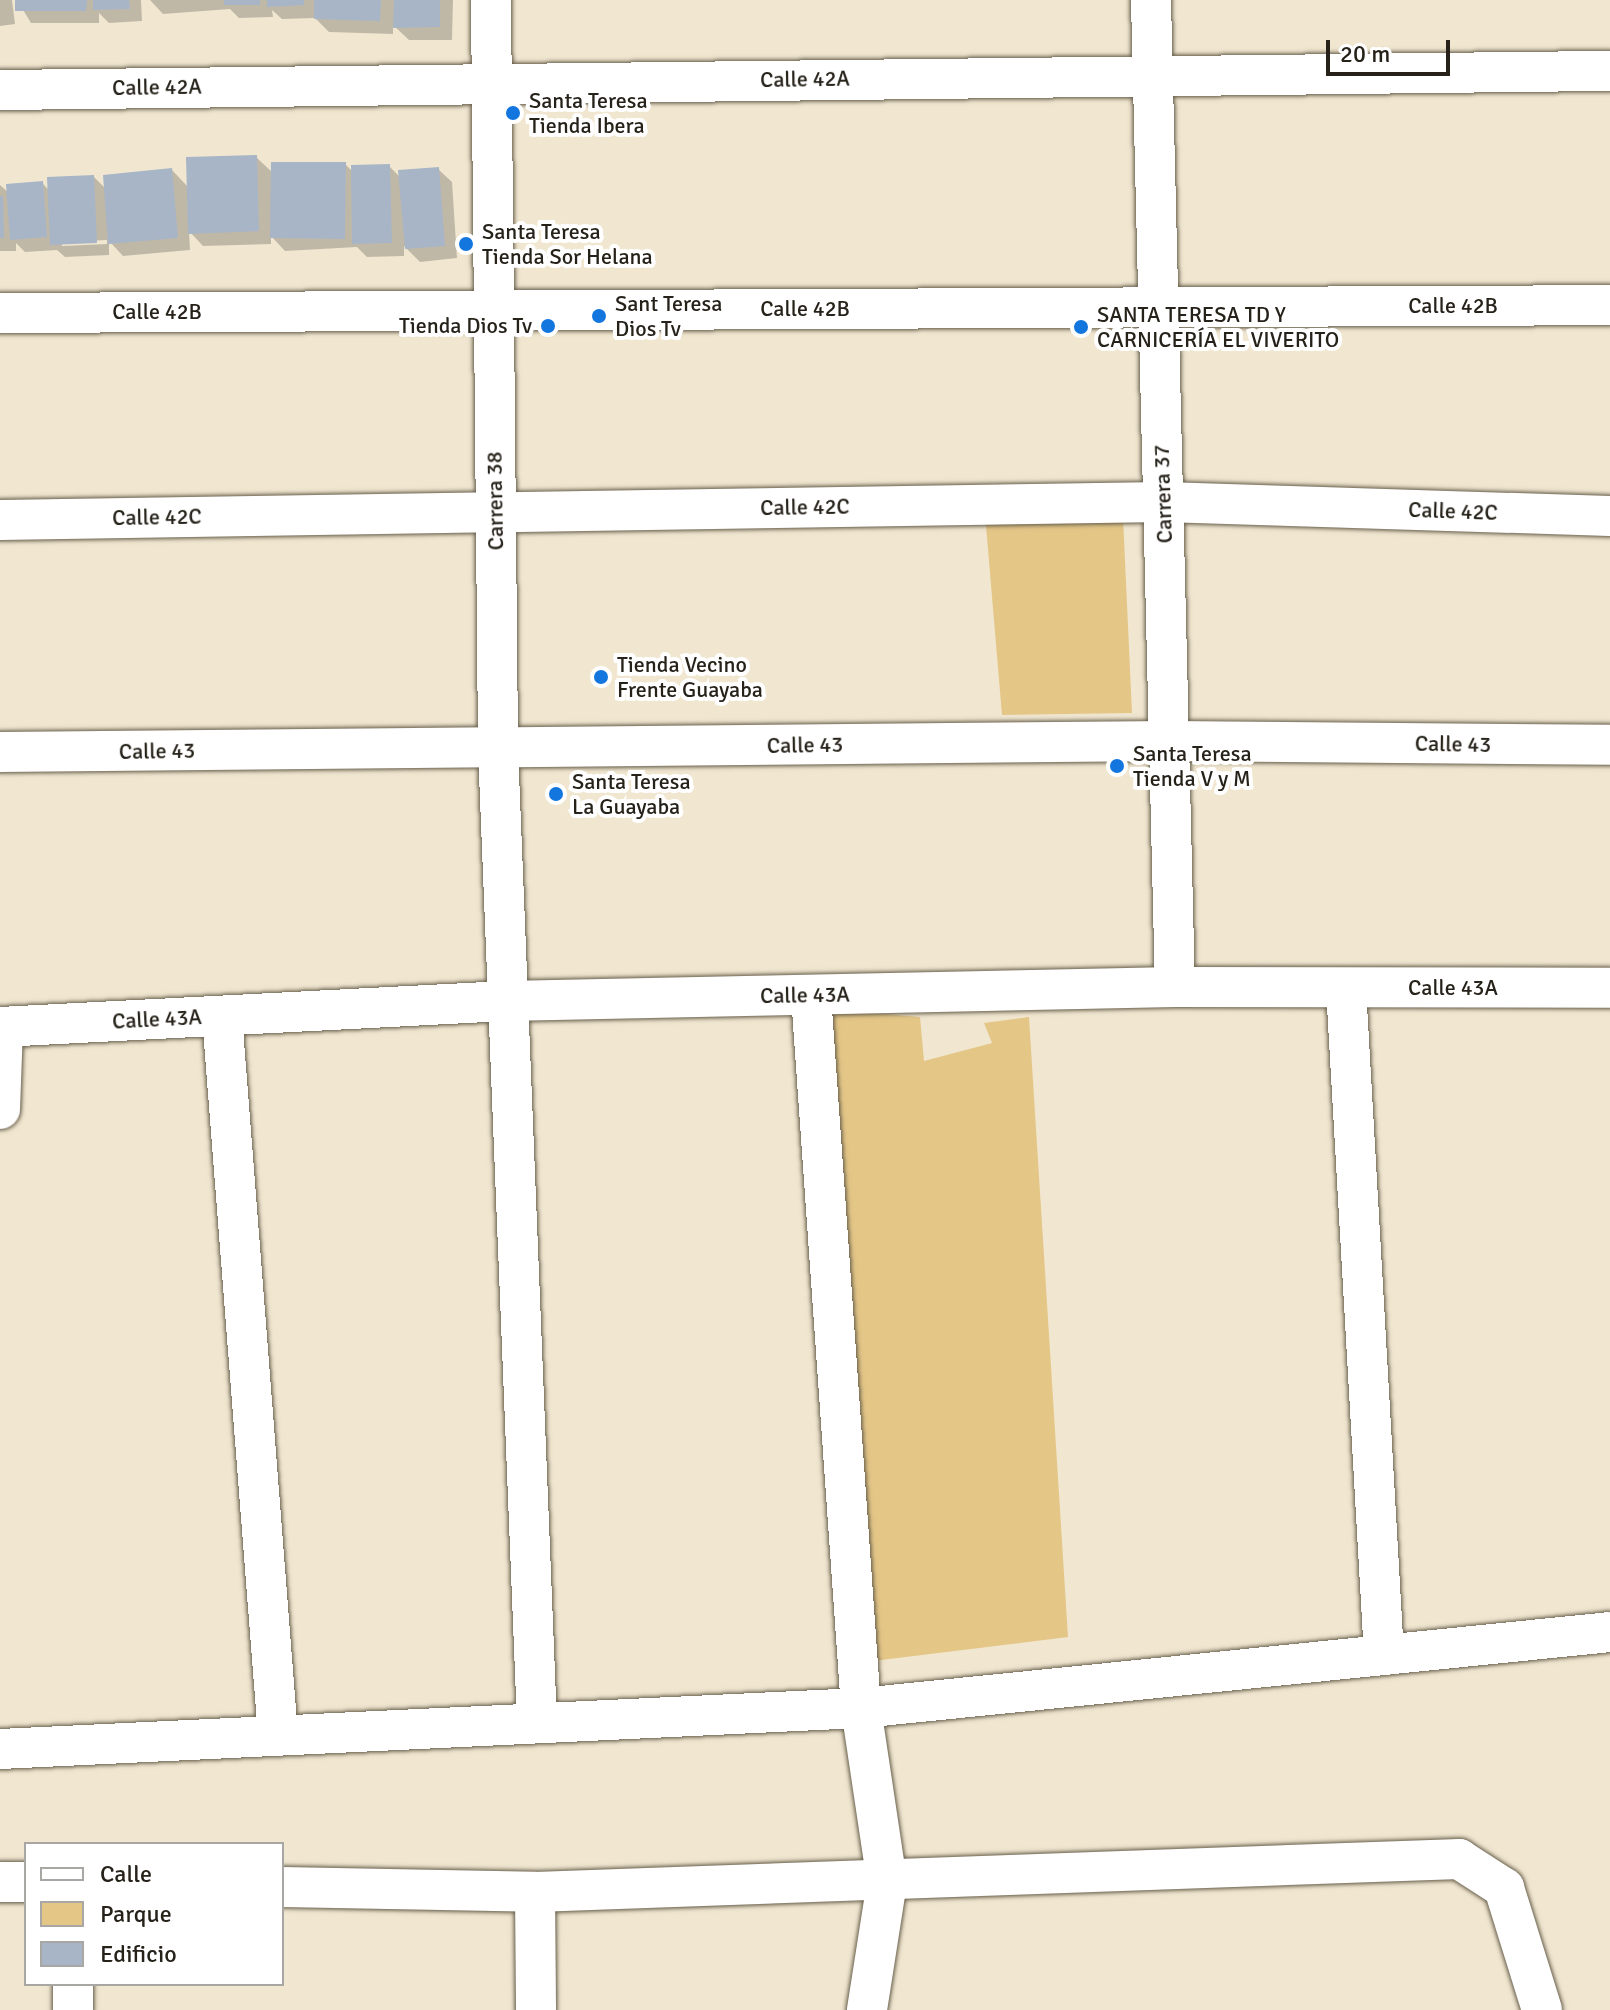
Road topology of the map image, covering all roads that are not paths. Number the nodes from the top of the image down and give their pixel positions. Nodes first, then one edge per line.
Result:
1 (491, 0) edge
2 (1151, 0) edge
3 (1610, 71) edge
4 (1152, 76) junction
5 (491, 83) junction
6 (0, 90) edge
7 (1610, 305) edge
8 (1154, 307) junction
9 (489, 311) junction
10 (0, 313) edge
11 (1164, 502) junction
12 (495, 512) junction
13 (1610, 516) edge
14 (0, 520) edge
15 (1170, 741) junction
16 (1610, 745) edge
17 (498, 748) junction
18 (0, 752) edge
19 (1175, 987) junction
20 (1346, 988) junction
21 (1610, 988) edge
22 (811, 995) junction
23 (506, 1001) junction
24 (222, 1016) junction
25 (1, 1027) edge
26 (0, 1109) edge
27 (1610, 1632) edge
28 (1384, 1655) junction
29 (861, 1708) junction
30 (537, 1723) junction
31 (278, 1735) junction
32 (0, 1749) edge
33 (0, 1882) edge
34 (24, 1882) edge
35 (887, 1882) junction
36 (284, 1887) edge
37 (535, 1892) junction
38 (73, 1986) edge
39 (73, 2010) edge
40 (536, 2010) edge
41 (867, 2010) edge
42 (1542, 2010) edge

1 - 5 street, Carrera 38
2 - 4 street, Carrera 37
3 - 4 street, Calle 42A
4 - 5 street, Calle 42A
4 - 8 street, Carrera 37
5 - 6 street, Calle 42A
5 - 9 street, Carrera 38
7 - 8 street, Calle 42B
8 - 9 street, Calle 42B
8 - 11 street, Carrera 37
9 - 10 street, Calle 42B
9 - 12 street, Carrera 38
11 - 12 street, Calle 42C
11 - 13 street, Calle 42C
11 - 15 street, Carrera 37
12 - 14 street, Calle 42C
12 - 17 street, Carrera 38
15 - 16 street, Calle 43
15 - 17 street, Calle 43
15 - 19 street, Carrera 37
17 - 18 street, Calle 43
17 - 23 street, Carrera 38
19 - 20 street, Calle 43A
19 - 22 street, Calle 43A
20 - 21 street, Calle 43A
20 - 28 street
22 - 23 street, Calle 43A
22 - 29 street
23 - 24 street, Calle 43A
23 - 30 street, Carrera 38
24 - 25 street, Calle 43A
24 - 31 street
25 - 26 street
27 - 28 street
28 - 29 street
29 - 30 street
29 - 35 street
30 - 31 street
31 - 32 street
33 - 34 street
35 - 37 street
35 - 41 street
35 - 42 street
36 - 37 street
37 - 40 street
38 - 39 street

